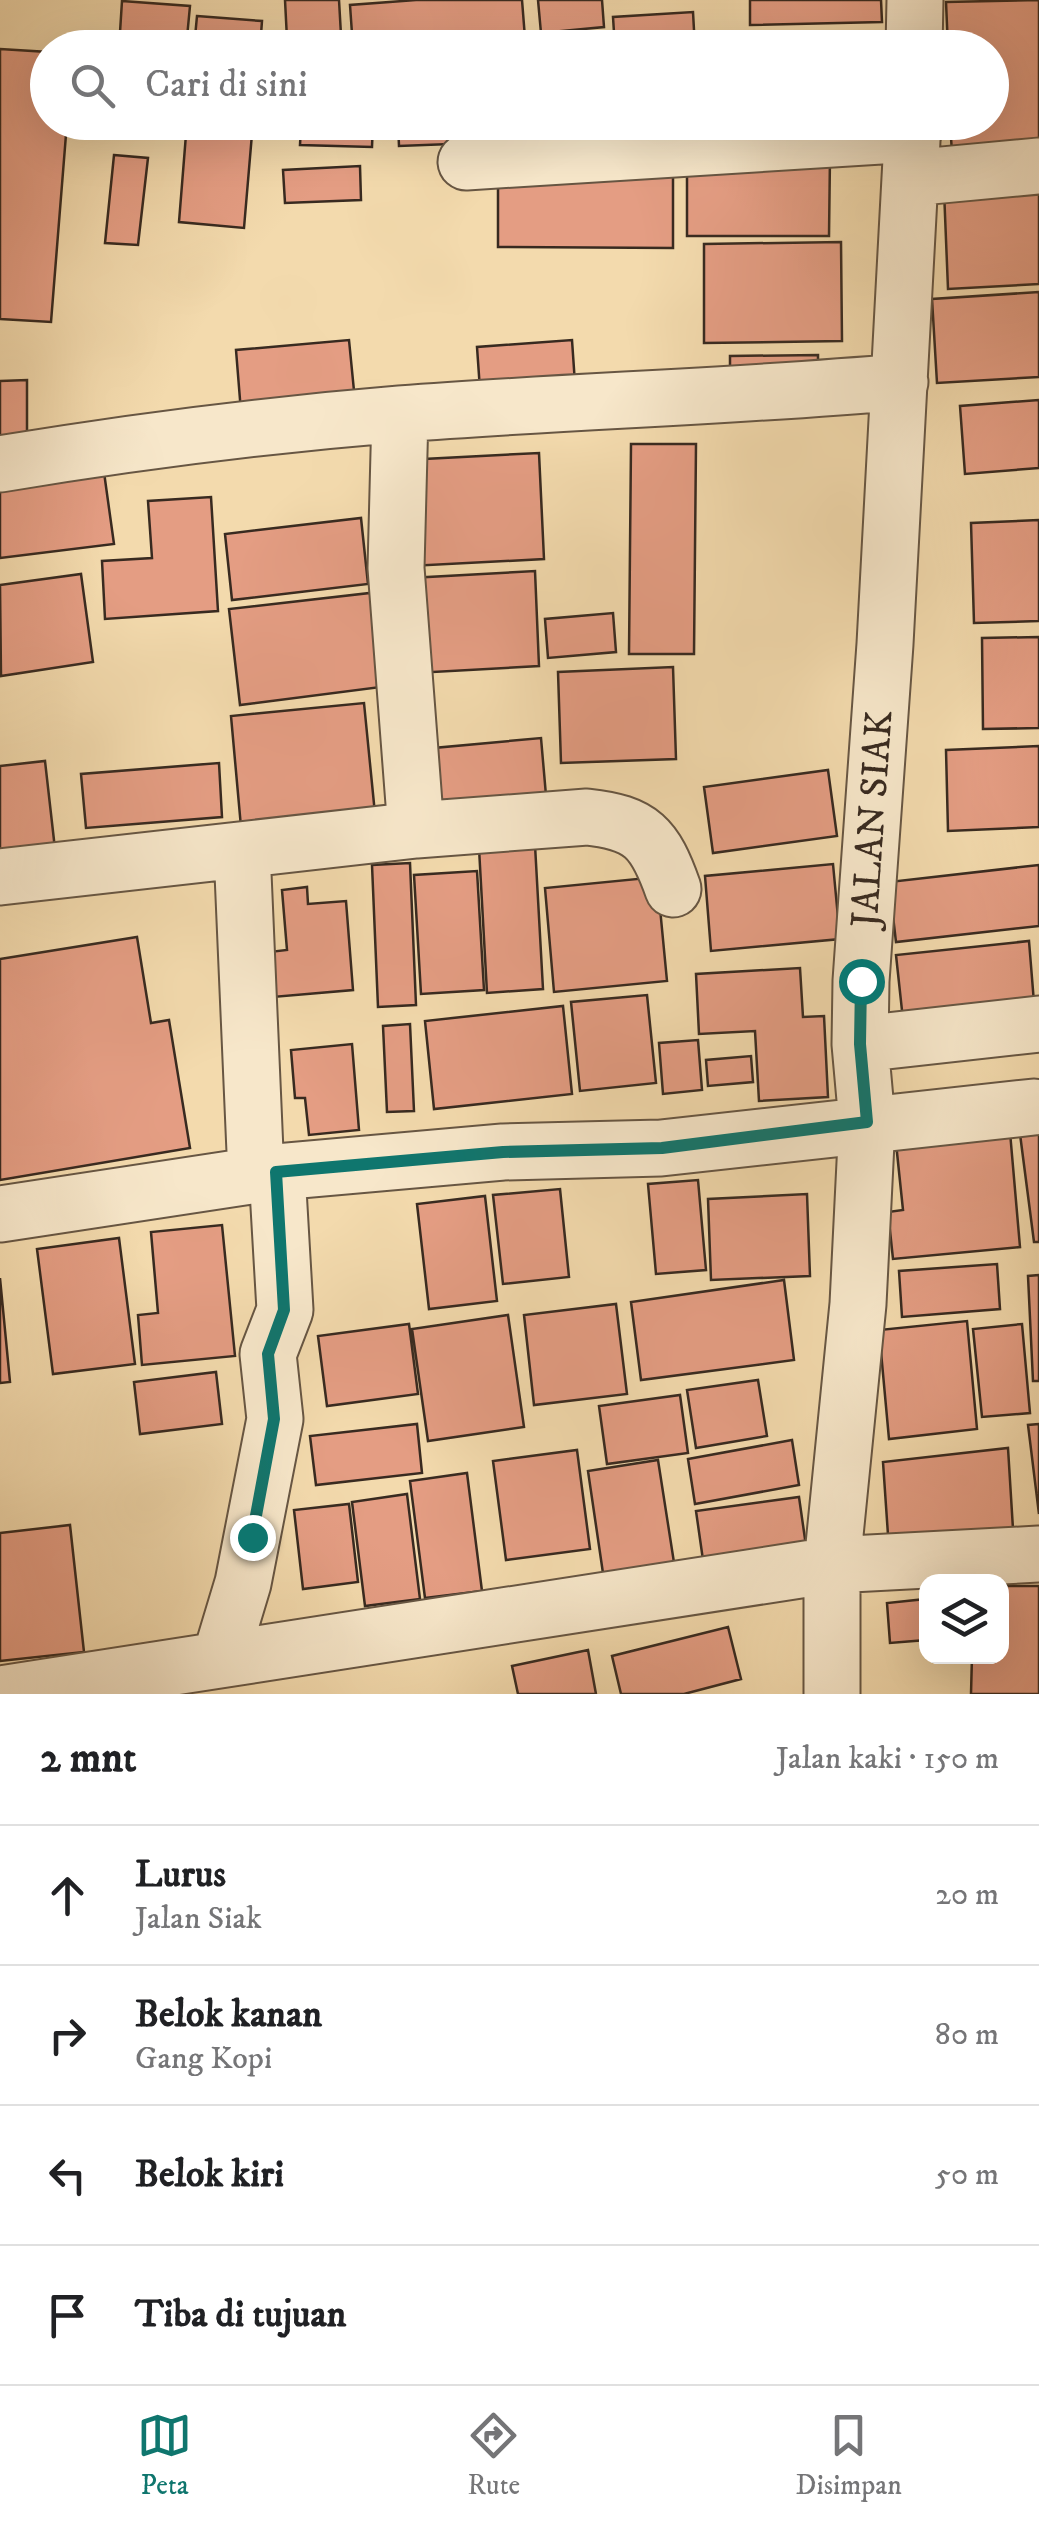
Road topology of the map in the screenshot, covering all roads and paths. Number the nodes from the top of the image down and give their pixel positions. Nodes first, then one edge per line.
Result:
1 (915, 0) edge
2 (914, 30) edge
3 (912, 145) edge
4 (466, 162) dead end
5 (1039, 166) edge
6 (900, 382) junction
7 (400, 414) junction
8 (0, 464) edge
9 (416, 830) junction
10 (242, 850) junction
11 (0, 878) edge
12 (673, 889) dead end
13 (1039, 1024) edge
14 (860, 1044) junction
15 (1034, 1107) dead end
16 (867, 1122) junction
17 (266, 1174) junction
18 (0, 1214) edge
19 (1039, 1554) edge
20 (832, 1566) junction
21 (221, 1656) junction
22 (91, 1686) edge
23 (0, 1694) edge
24 (832, 1694) edge

1 - 2 street
3 - 4 street
3 - 5 street
3 - 6 street, JALAN SIAK
6 - 7 street
6 - 14 street, JALAN SIAK
7 - 8 street
7 - 9 street
9 - 10 street
9 - 12 street
10 - 11 street
10 - 17 street
13 - 14 street
14 - 16 street, JALAN SIAK
15 - 16 street
16 - 17 street
16 - 20 street, JALAN SIAK
17 - 18 street
17 - 21 street
19 - 20 street
20 - 21 street
20 - 24 street, JALAN SIAK
21 - 22 street
22 - 23 street

